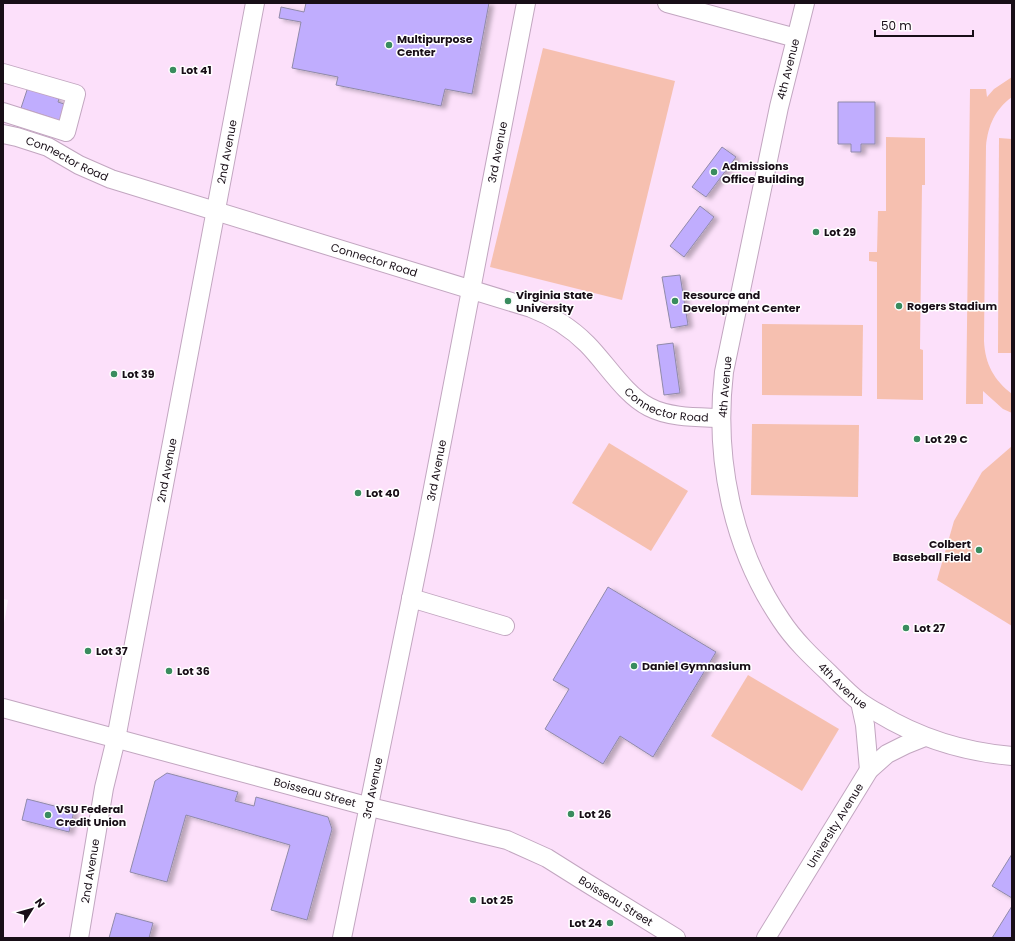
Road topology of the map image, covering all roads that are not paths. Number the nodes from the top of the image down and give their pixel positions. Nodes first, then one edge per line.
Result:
1 (255, 3) edge
2 (526, 3) edge
3 (667, 3) edge
4 (805, 3) edge
5 (796, 38) junction
6 (3, 73) edge
7 (3, 112) edge
8 (3, 134) edge
9 (216, 211) junction
10 (472, 289) junction
11 (721, 418) junction
12 (411, 598) junction
13 (505, 626) dead end
14 (860, 702) junction
15 (3, 708) edge
16 (925, 737) junction
17 (116, 739) junction
18 (1012, 756) edge
19 (869, 770) junction
20 (370, 807) junction
21 (79, 938) edge
22 (342, 938) edge
23 (676, 938) edge
24 (766, 938) edge

1 - 9 street, 2nd Avenue
2 - 10 street, 3rd Avenue
3 - 5 street
4 - 5 street, 4th Avenue
5 - 11 street, 4th Avenue
6 - 7 street
8 - 9 street, Connector Road
9 - 10 street, Connector Road
9 - 17 street, 2nd Avenue
10 - 11 street, Connector Road
10 - 12 street, 3rd Avenue
11 - 14 street, 4th Avenue
12 - 13 street
12 - 20 street, 3rd Avenue
14 - 16 street, 4th Avenue
14 - 19 street
15 - 17 street, Boisseau Street
16 - 18 street, 4th Avenue
16 - 19 street, University Avenue
17 - 20 street, Boisseau Street
17 - 21 street, 2nd Avenue
19 - 24 street, University Avenue
20 - 22 street, 3rd Avenue
20 - 23 street, Boisseau Street

